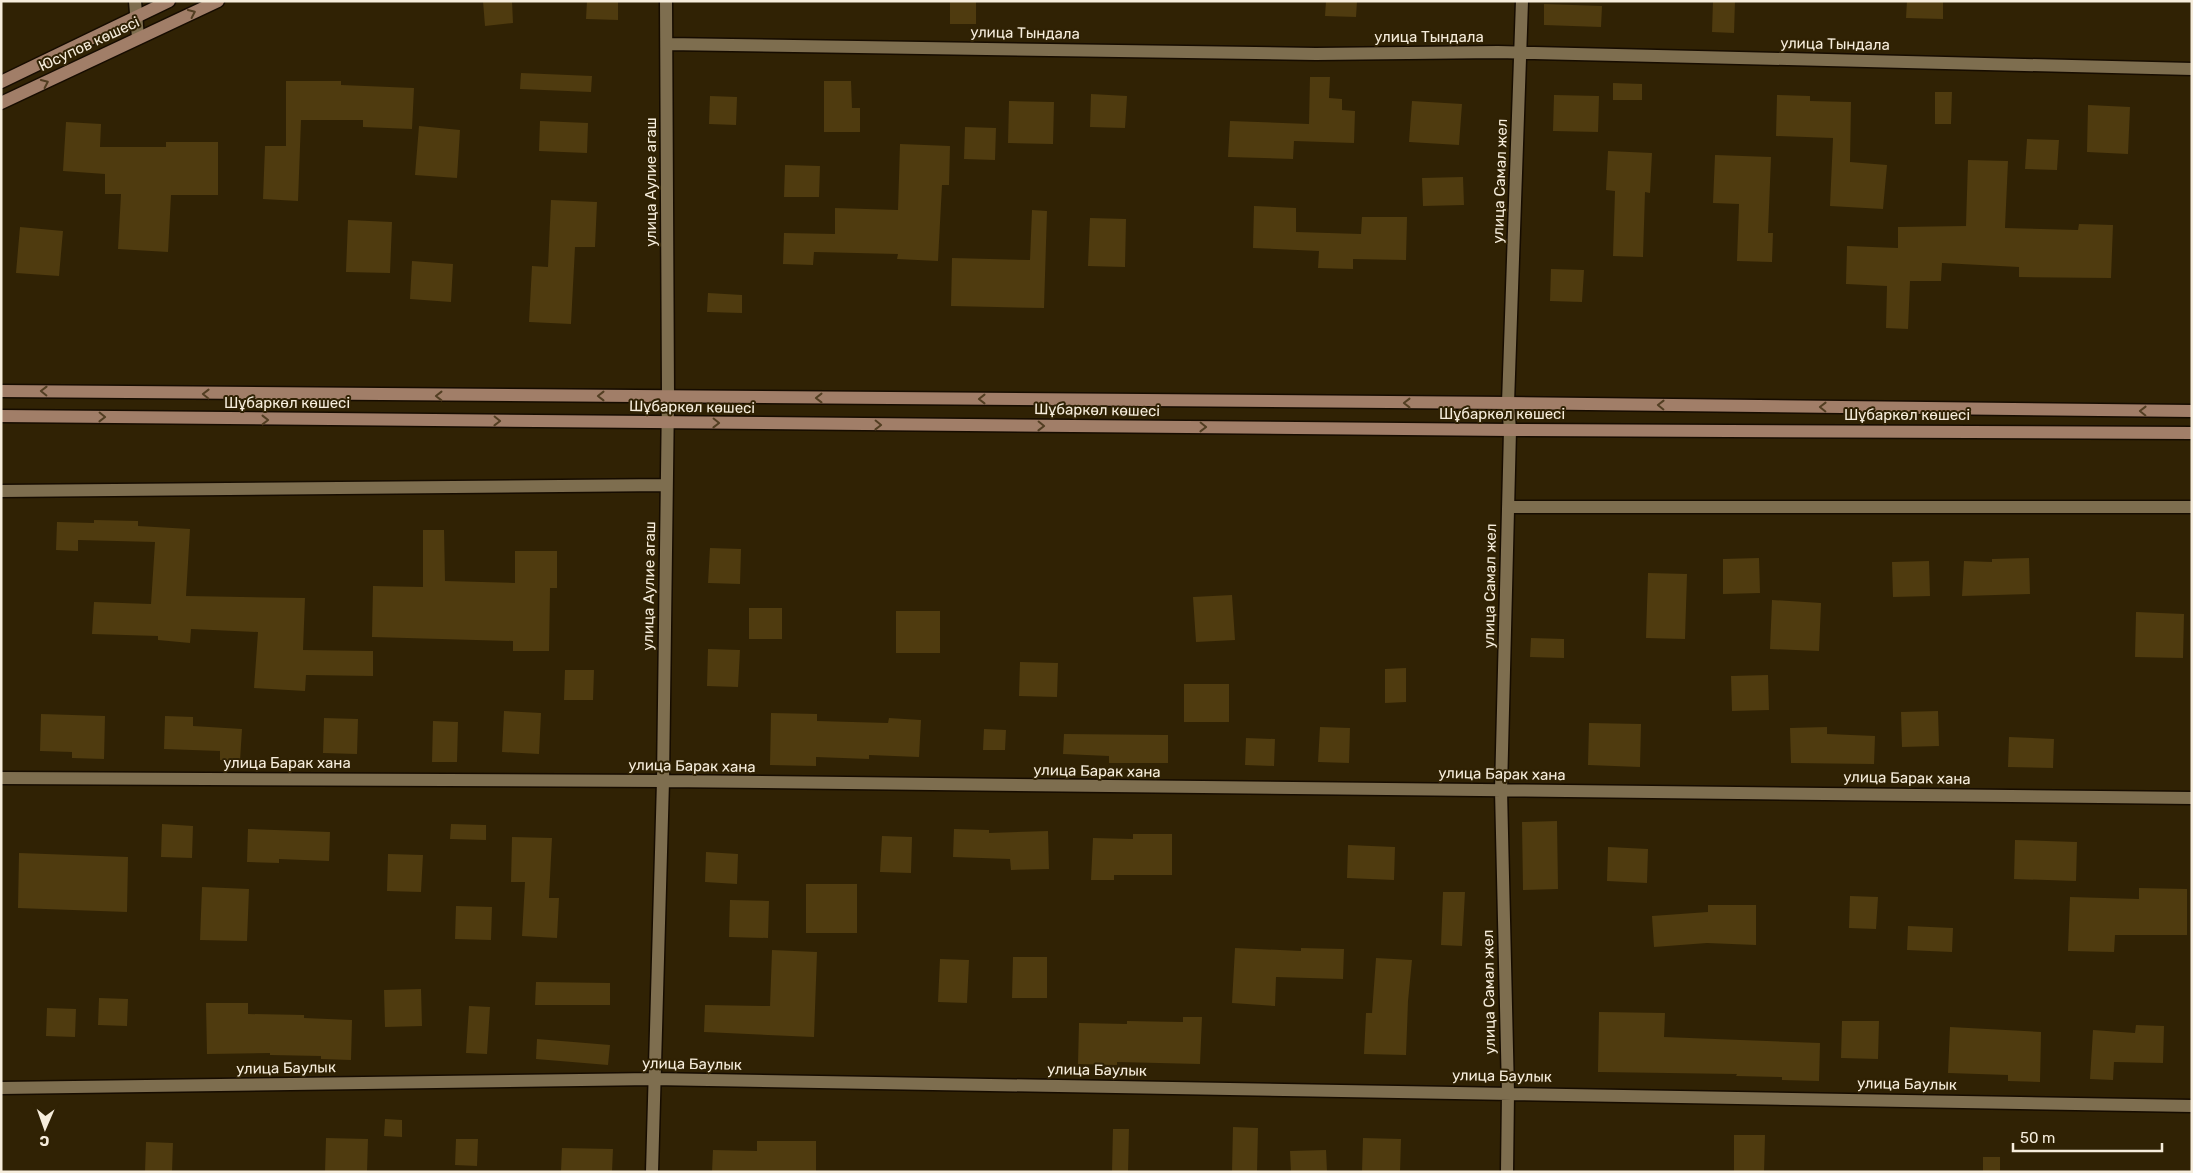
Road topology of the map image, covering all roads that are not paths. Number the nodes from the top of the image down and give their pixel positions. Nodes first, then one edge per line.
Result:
1 (135, 1) edge
2 (169, 1) edge
3 (218, 1) edge
4 (666, 1) edge
5 (1522, 1) edge
6 (137, 16) junction
7 (138, 38) junction
8 (667, 44) junction
9 (1522, 53) junction
10 (2192, 69) edge
11 (1, 82) edge
12 (1, 104) edge
13 (1, 391) edge
14 (668, 397) junction
15 (1508, 403) junction
16 (2192, 412) edge
17 (1, 416) edge
18 (667, 423) junction
19 (1510, 430) junction
20 (2192, 433) edge
21 (666, 485) junction
22 (1, 491) edge
23 (1508, 507) junction
24 (2192, 507) edge
25 (1, 778) edge
26 (663, 781) junction
27 (1501, 790) junction
28 (2192, 798) edge
29 (653, 1079) junction
30 (1, 1088) edge
31 (1508, 1093) junction
32 (2192, 1106) edge
33 (652, 1172) edge
34 (1507, 1172) edge

1 - 6 street
2 - 6 street, Юсупов көшесі
7 -> 3 street, Юсупов көшесі
4 - 8 street, улица Аулие агаш
5 - 9 street, улица Самал жел
6 - 7 street
6 - 11 street, Юсупов көшесі
12 -> 7 street, Юсупов көшесі
8 - 9 street, улица Тындала
8 - 14 street, улица Аулие агаш
9 - 10 street, улица Тындала
9 - 15 street, улица Самал жел
14 -> 13 street, Шұбаркөл көшесі
15 -> 14 street, Шұбаркөл көшесі
14 - 18 street, улица Аулие агаш
16 -> 15 street, Шұбаркөл көшесі
15 - 19 street, улица Самал жел
17 -> 18 street, Шұбаркөл көшесі
18 -> 19 street, Шұбаркөл көшесі
18 - 21 street, улица Аулие агаш
19 - 20 street, Шұбаркөл көшесі
19 - 23 street, улица Самал жел
21 - 22 street
21 - 26 street, улица Аулие агаш
23 - 24 street
23 - 27 street, улица Самал жел
25 - 26 street, улица Барак хана
26 - 27 street, улица Барак хана
26 - 29 street, улица Аулие агаш
27 - 28 street, улица Барак хана
27 - 31 street, улица Самал жел
29 - 30 street, улица Баулык
29 - 31 street, улица Баулык
29 - 33 street, улица Аулие агаш
31 - 32 street, улица Баулык
31 - 34 street, улица Самал жел

